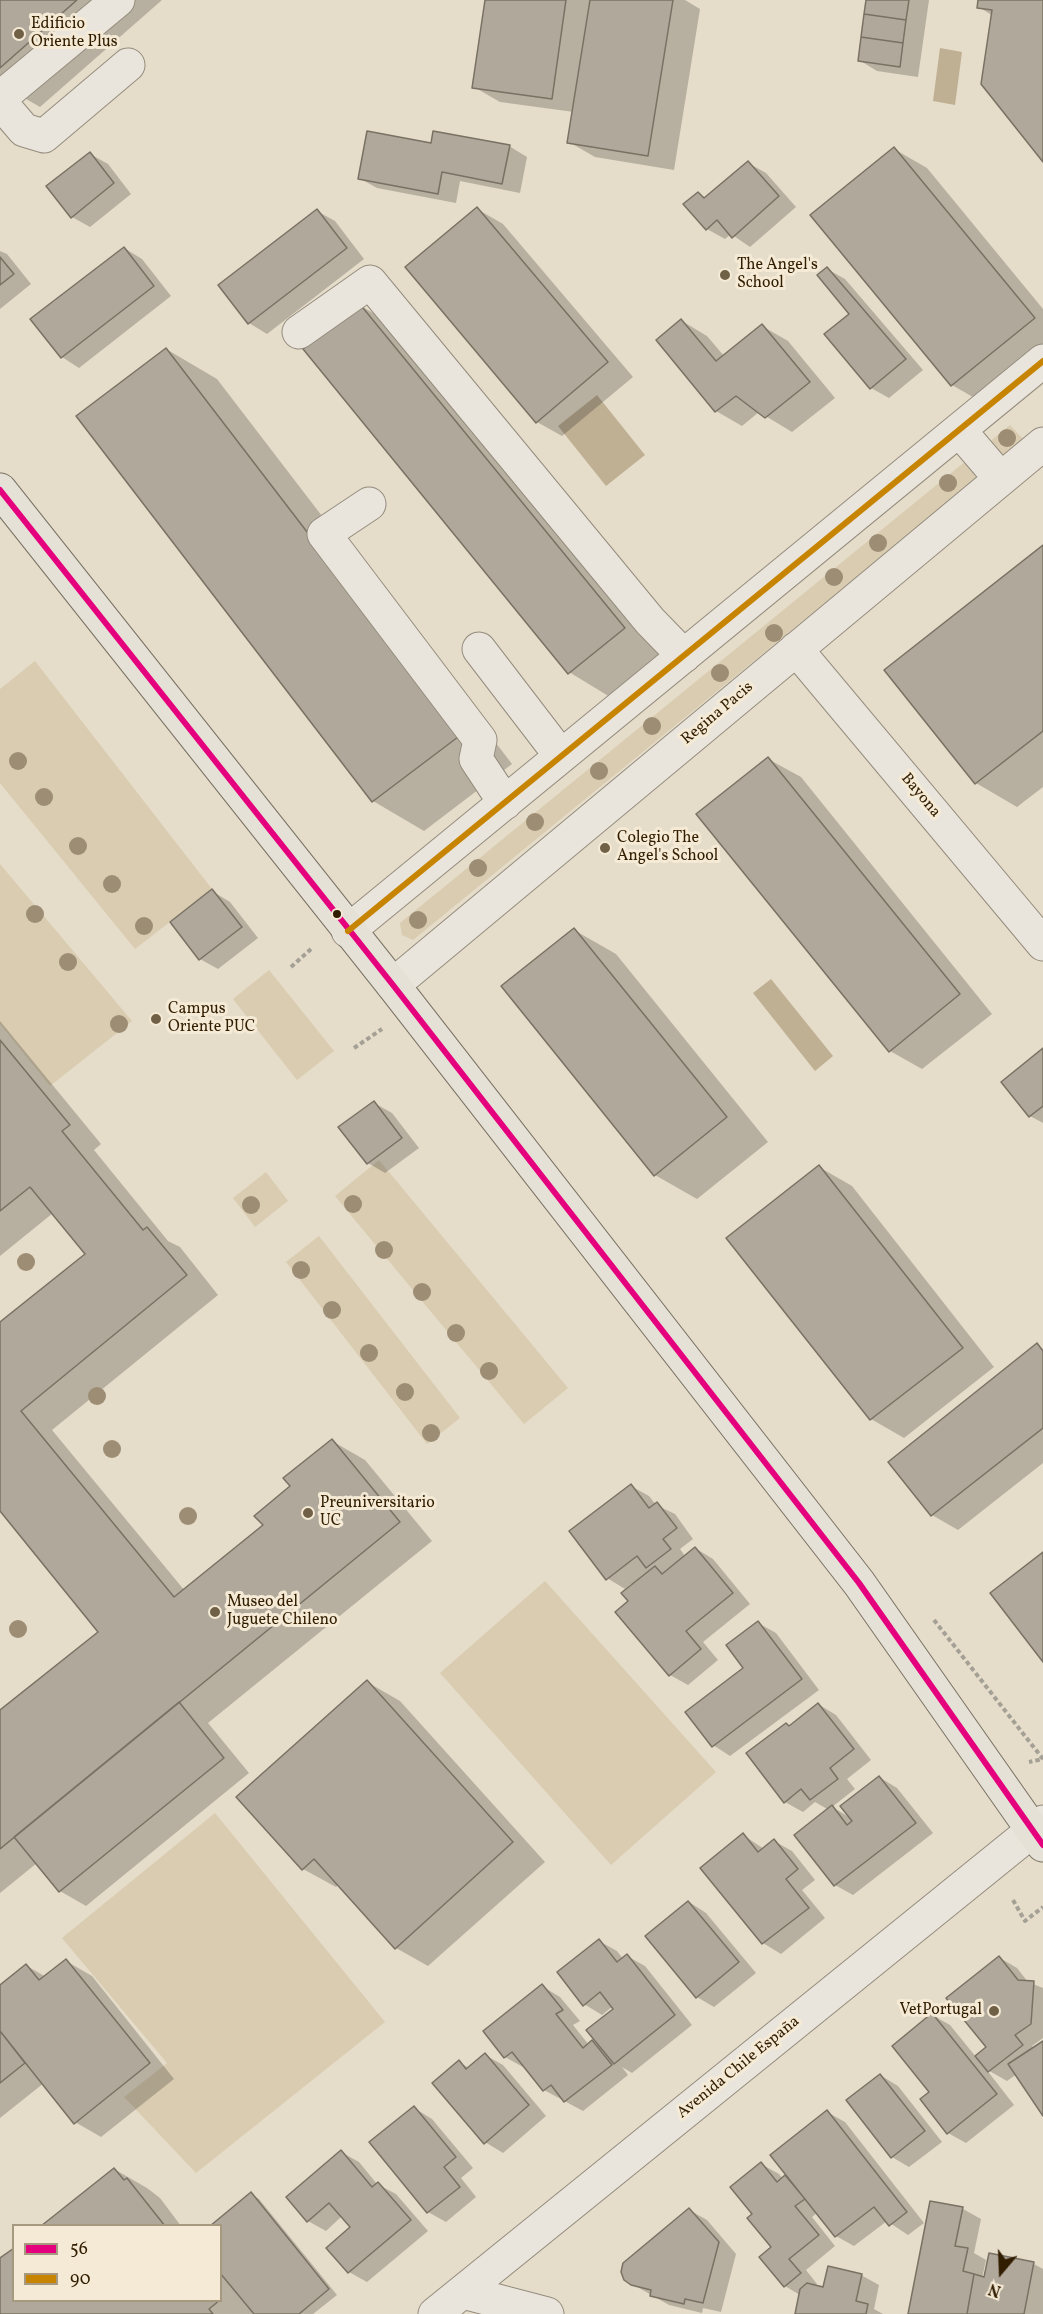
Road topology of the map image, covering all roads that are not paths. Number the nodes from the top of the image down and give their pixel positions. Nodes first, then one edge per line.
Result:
1 (118, 0) edge
2 (128, 65) dead end
3 (0, 100) edge
4 (299, 332) dead end
5 (1043, 361) edge
6 (959, 430) junction
7 (1043, 444) edge
8 (1001, 479) junction
9 (0, 490) edge
10 (369, 504) dead end
11 (479, 649) dead end
12 (796, 649) junction
13 (684, 656) junction
14 (561, 756) junction
15 (505, 803) junction
16 (348, 931) junction
17 (1043, 944) edge
18 (393, 985) junction
19 (1040, 1832) edge
20 (463, 2292) junction
21 (435, 2314) edge
22 (547, 2314) edge

1 - 3 street
2 - 3 street
4 - 13 street
5 - 6 street
6 - 8 street
6 - 13 street
7 - 8 street, Regina Pacis
8 - 12 street, Regina Pacis
9 - 16 main road
10 - 15 street
11 - 14 street
12 - 17 street, Bayona
12 - 18 street, Regina Pacis
13 - 14 street
14 - 15 street
15 - 16 street
16 - 18 main road
18 - 19 main road
19 - 20 street, Avenida Chile España
20 - 21 street, Avenida Chile España
20 - 22 street

